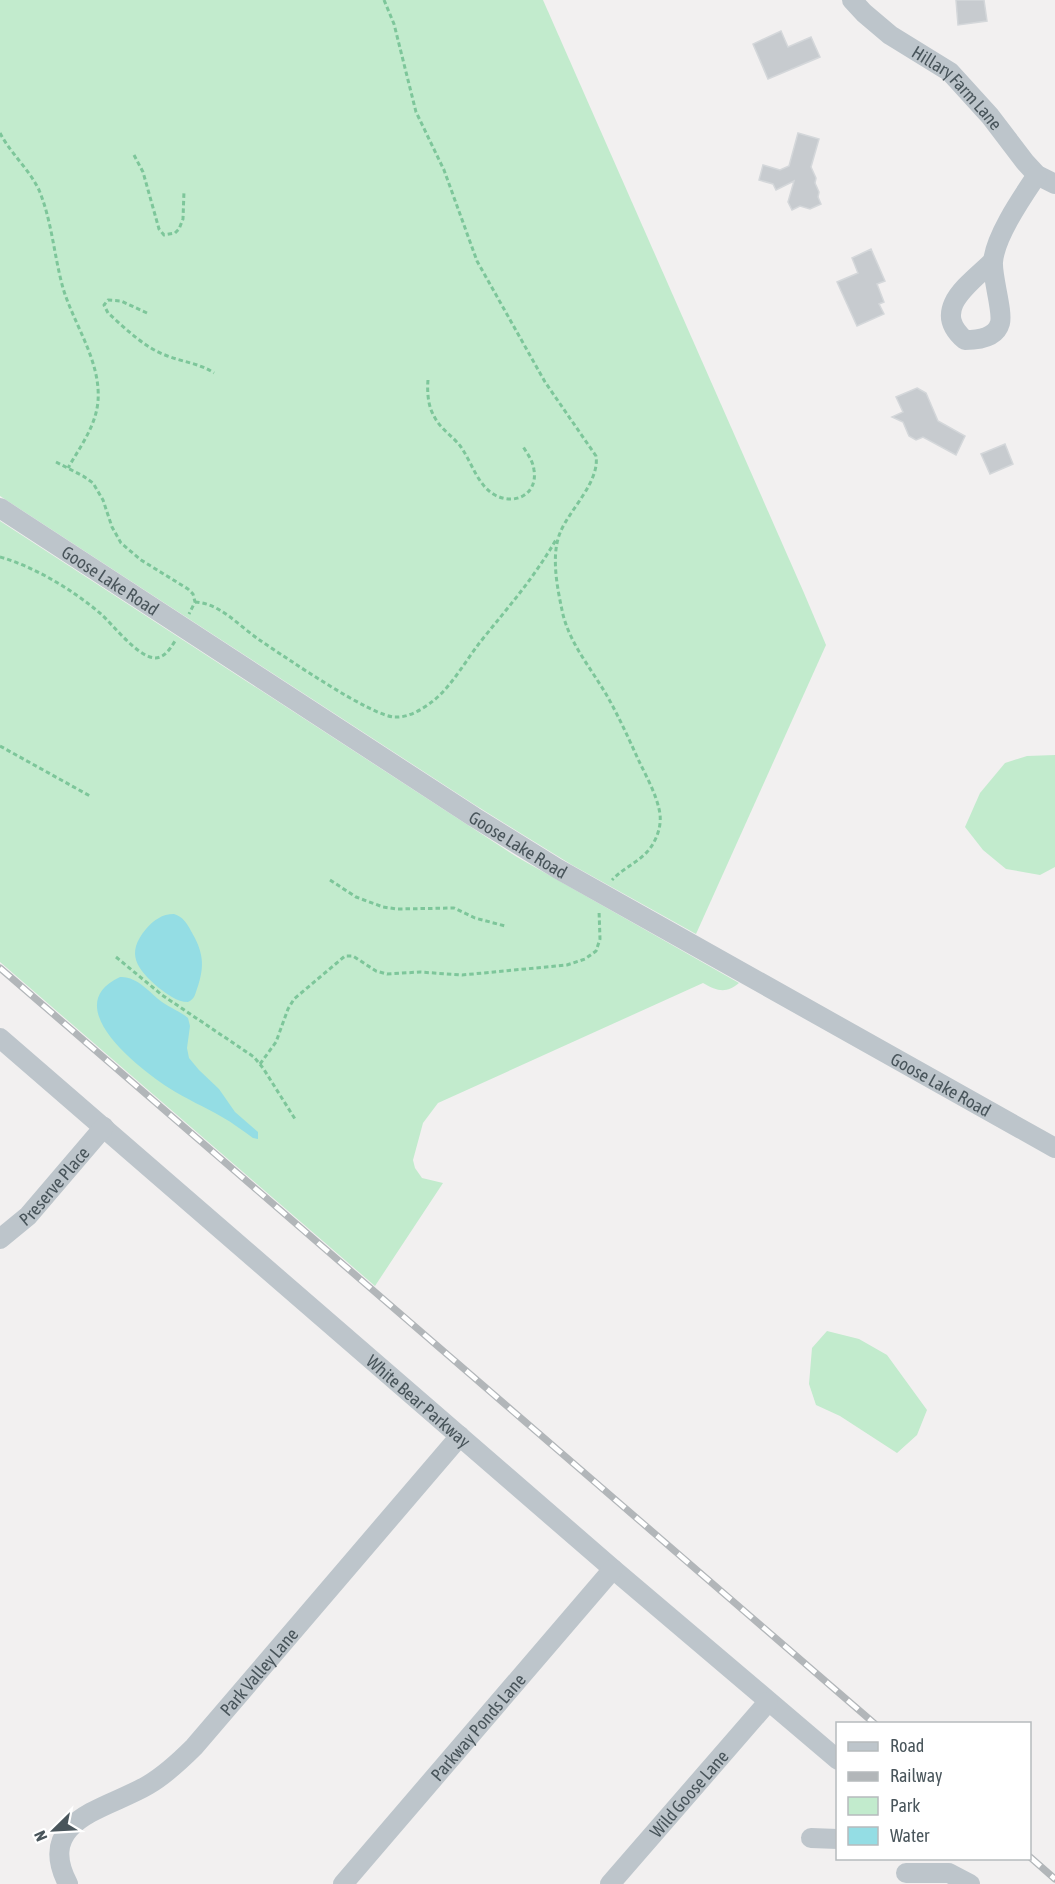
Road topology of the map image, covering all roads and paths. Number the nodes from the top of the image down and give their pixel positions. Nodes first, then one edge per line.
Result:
1 (384, 0) edge
2 (852, 0) edge
3 (0, 134) edge
4 (134, 155) dead end
5 (1046, 179) edge
6 (184, 191) dead end
7 (993, 261) dead end
8 (147, 313) dead end
9 (214, 373) dead end
10 (428, 380) dead end
11 (522, 445) dead end
12 (56, 462) dead end
13 (68, 468) junction
14 (0, 508) edge
15 (560, 534) junction
16 (0, 557) edge
17 (185, 621) junction
18 (0, 746) edge
19 (90, 796) dead end
20 (330, 880) dead end
21 (604, 894) junction
22 (505, 926) dead end
23 (116, 957) dead end
24 (0, 1038) edge
25 (260, 1064) junction
26 (295, 1119) dead end
27 (104, 1127) junction
28 (1055, 1148) edge
29 (0, 1239) edge
30 (460, 1436) junction
31 (613, 1569) junction
32 (768, 1702) junction
33 (836, 1759) edge
34 (811, 1838) dead end
35 (836, 1839) edge
36 (906, 1872) edge
37 (68, 1884) edge
38 (343, 1884) edge
39 (610, 1884) edge
40 (970, 1884) edge

1 - 15 path
2 - 5 street, Hillary Farm Lane
3 - 13 path
4 - 6 path
5 - 7 street
8 - 9 path
10 - 11 path
12 - 13 path
13 - 17 path
14 - 17 street, Goose Lake Road
15 - 17 path
15 - 21 path
16 - 17 path
17 - 21 street, Goose Lake Road
18 - 19 path
20 - 22 path
21 - 25 path
21 - 28 street, Goose Lake Road
23 - 25 path
24 - 27 street, White Bear Parkway
25 - 26 path
27 - 29 street, Preserve Place
27 - 30 street, White Bear Parkway
30 - 31 street, White Bear Parkway
30 - 37 street, Park Valley Lane
31 - 32 street, White Bear Parkway
31 - 38 street, Parkway Ponds Lane
32 - 33 street, White Bear Parkway
32 - 39 street, Wild Goose Lane
34 - 35 street
36 - 40 street

